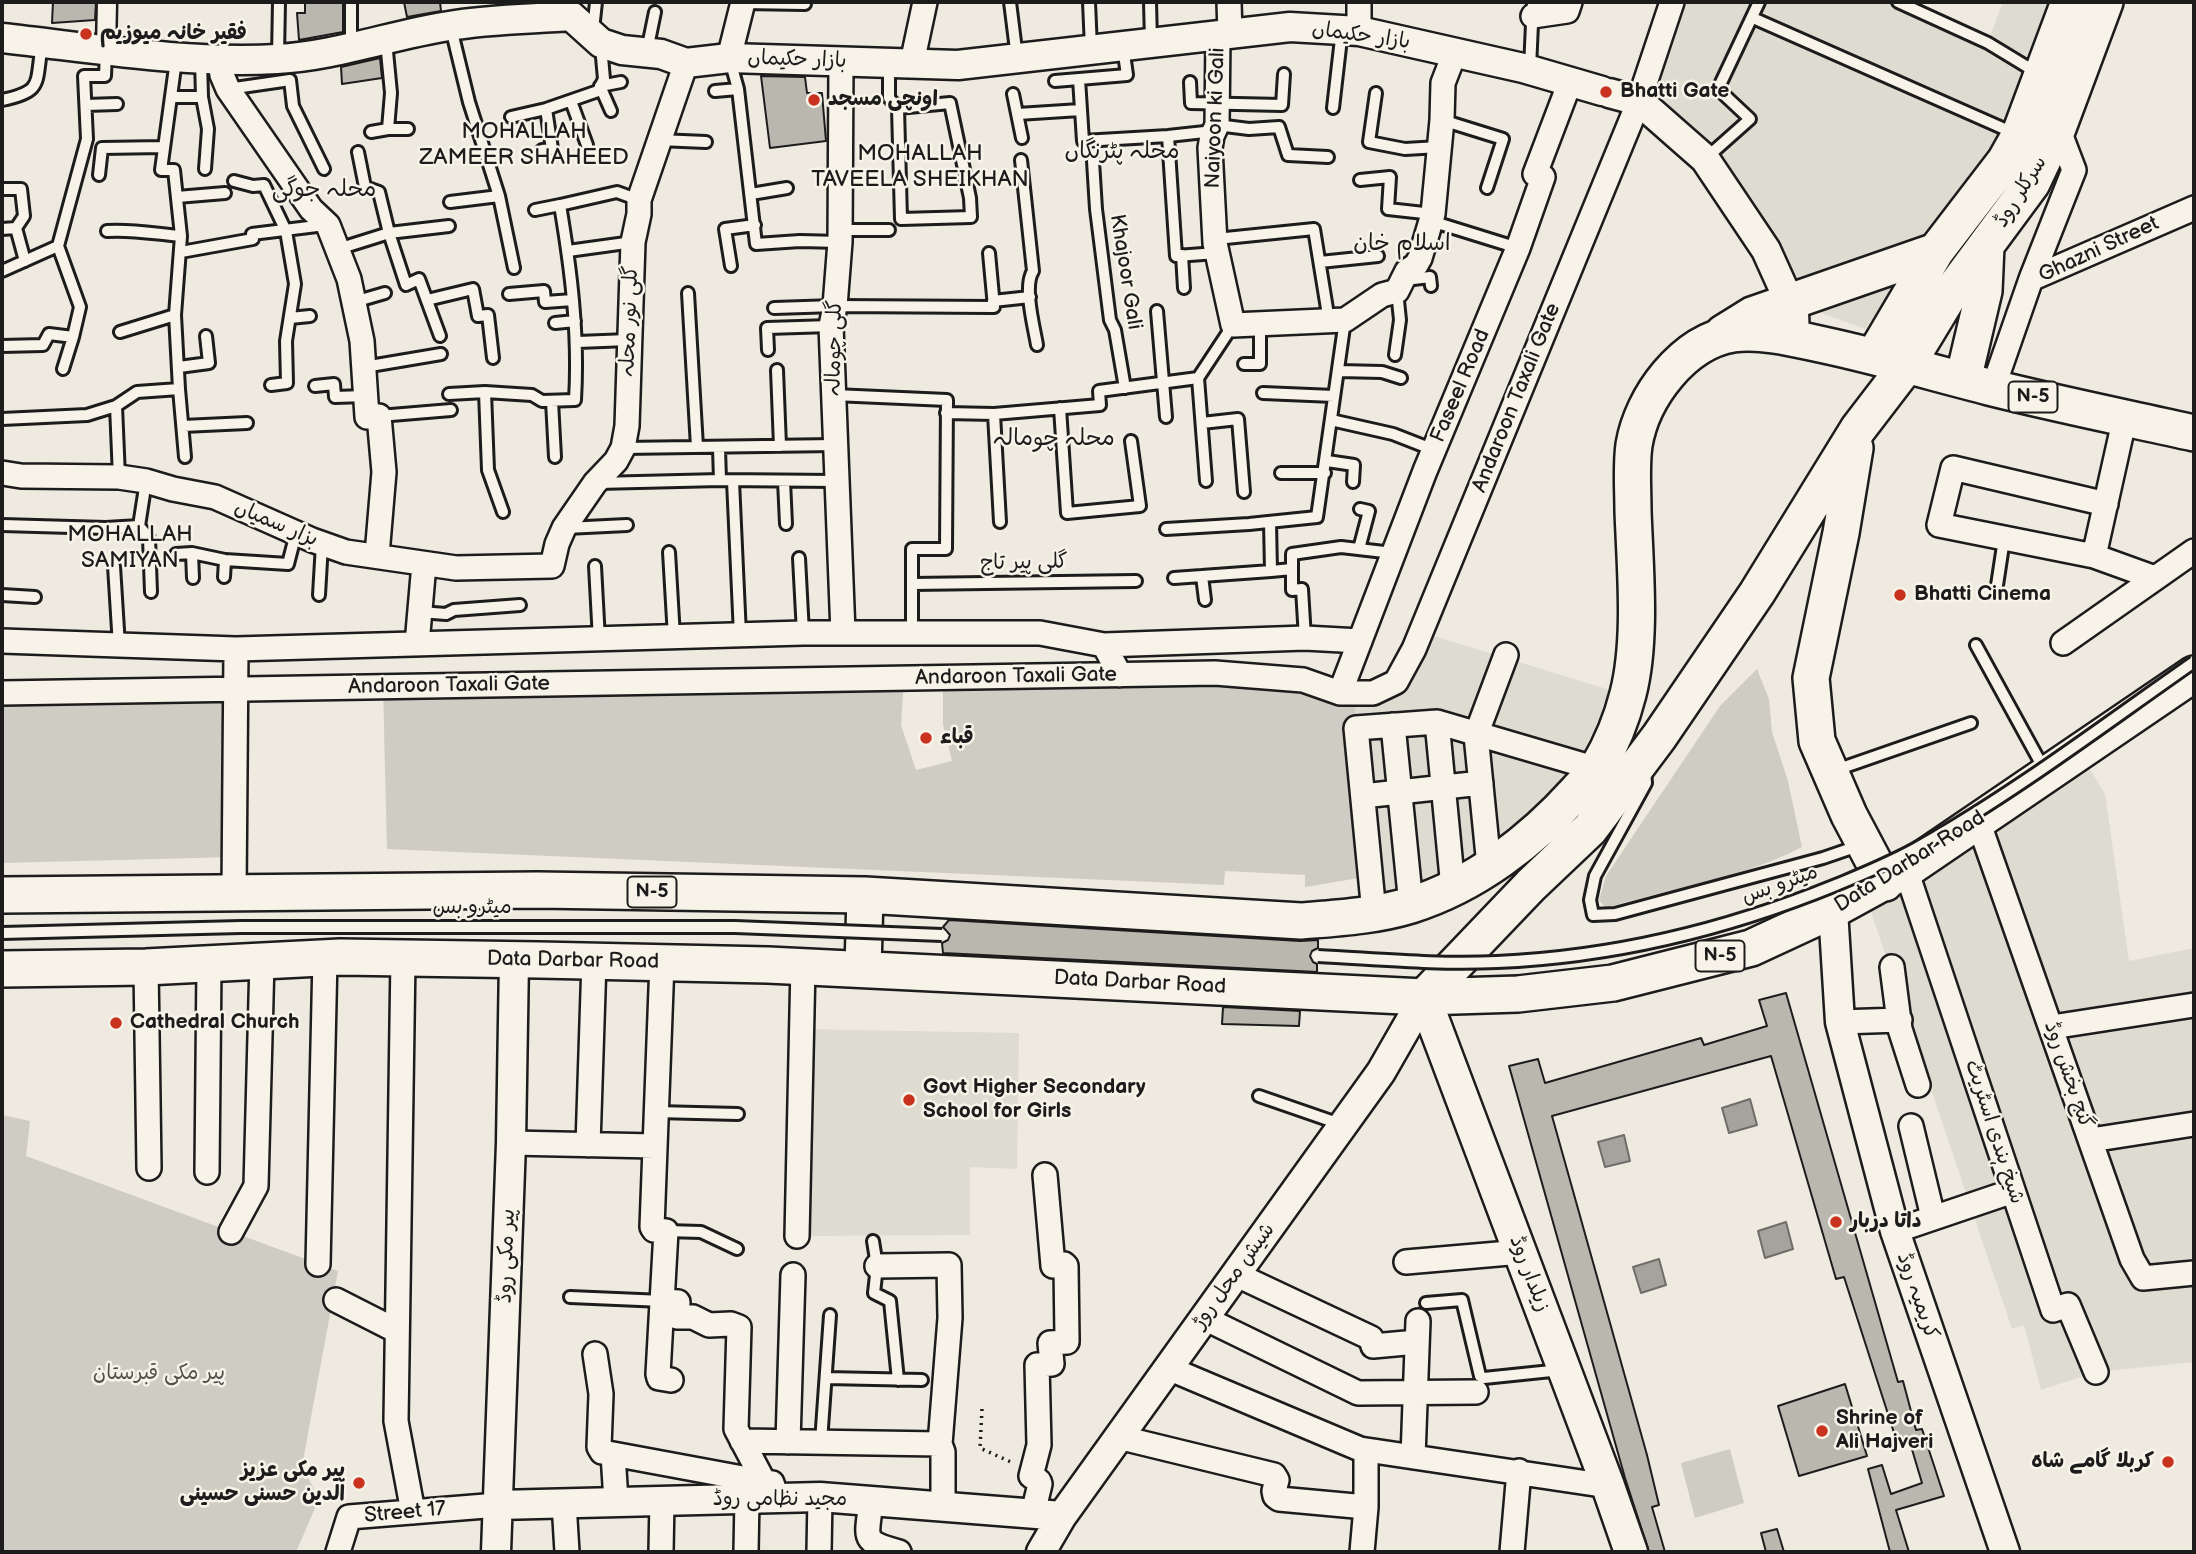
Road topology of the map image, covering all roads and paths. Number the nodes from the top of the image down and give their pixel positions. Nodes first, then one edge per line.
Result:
1 (107, 2) edge
2 (279, 2) edge
3 (351, 2) edge
4 (596, 2) edge
5 (743, 2) edge
6 (925, 2) edge
7 (1010, 2) edge
8 (1089, 2) edge
9 (1150, 2) edge
10 (1229, 2) edge
11 (1359, 2) edge
12 (1570, 2) edge
13 (1672, 2) edge
14 (1759, 2) edge
15 (1898, 2) edge
16 (2068, 2) edge
17 (2105, 2) edge
18 (805, 4) dead end
19 (569, 9) edge
20 (1533, 9) edge
21 (654, 12) dead end
22 (1753, 18) junction
23 (450, 25) junction
24 (1350, 31) junction
25 (1224, 35) junction
26 (2, 38) edge
27 (386, 39) junction
28 (596, 39) junction
29 (42, 42) junction
30 (1151, 44) junction
31 (1123, 47) junction
32 (106, 49) junction
33 (351, 49) junction
34 (1091, 51) junction
35 (1455, 52) junction
36 (647, 54) junction
37 (729, 58) junction
38 (1017, 58) junction
39 (199, 59) junction
40 (278, 59) junction
41 (841, 62) junction
42 (686, 63) junction
43 (900, 63) junction
44 (1530, 71) junction
45 (1284, 74) dead end
46 (2041, 75) junction
47 (1079, 79) junction
48 (621, 82) dead end
49 (1055, 82) dead end
50 (1190, 82) dead end
51 (1570, 82) junction
52 (600, 86) junction
53 (228, 89) junction
54 (738, 89) junction
55 (715, 91) dead end
56 (1376, 93) dead end
57 (1013, 94) dead end
58 (171, 97) junction
59 (202, 97) junction
60 (2, 100) edge
61 (572, 101) junction
62 (1639, 101) junction
63 (117, 104) dead end
64 (86, 105) junction
65 (898, 108) junction
66 (1333, 108) dead end
67 (546, 109) junction
68 (1080, 110) junction
69 (611, 111) dead end
70 (1018, 114) junction
71 (511, 117) dead end
72 (1216, 120) junction
73 (1442, 120) junction
74 (2057, 128) junction
75 (388, 129) junction
76 (408, 129) dead end
77 (370, 132) dead end
78 (1168, 136) junction
79 (2019, 136) junction
80 (1022, 138) dead end
81 (659, 141) junction
82 (706, 142) dead end
83 (587, 145) dead end
84 (1439, 146) junction
85 (163, 147) junction
86 (542, 150) dead end
87 (358, 152) dead end
88 (1328, 157) dead end
89 (1705, 159) junction
90 (1021, 160) dead end
91 (1093, 161) dead end
92 (205, 169) dead end
93 (324, 169) dead end
94 (99, 175) dead end
95 (1360, 180) dead end
96 (234, 181) dead end
97 (787, 188) dead end
98 (1488, 188) dead end
99 (2, 189) edge
100 (225, 193) dead end
101 (751, 194) junction
102 (499, 196) junction
103 (177, 197) junction
104 (639, 200) junction
105 (450, 202) dead end
106 (560, 205) junction
107 (2194, 208) edge
108 (535, 210) dead end
109 (1432, 218) junction
110 (328, 225) junction
111 (449, 226) dead end
112 (755, 226) junction
113 (2, 229) edge
114 (16, 229) junction
115 (107, 230) dead end
116 (889, 230) dead end
117 (286, 231) junction
118 (389, 233) junction
119 (181, 236) junction
120 (839, 236) junction
121 (633, 242) junction
122 (58, 246) junction
123 (1217, 246) junction
124 (1986, 246) junction
125 (1518, 248) junction
126 (338, 250) junction
127 (568, 251) junction
128 (1936, 251) junction
129 (181, 252) junction
130 (989, 253) dead end
131 (1182, 256) junction
132 (1378, 256) dead end
133 (25, 261) junction
134 (1320, 262) junction
135 (732, 266) dead end
136 (514, 268) dead end
137 (2, 271) edge
138 (2031, 279) junction
139 (1399, 286) junction
140 (1431, 286) dead end
141 (1184, 288) dead end
142 (385, 293) dead end
143 (688, 293) dead end
144 (509, 294) dead end
145 (1030, 297) junction
146 (426, 300) junction
147 (573, 300) junction
148 (993, 301) junction
149 (1790, 301) junction
150 (354, 302) junction
151 (774, 308) dead end
152 (1157, 311) dead end
153 (175, 315) junction
154 (310, 316) dead end
155 (833, 316) junction
156 (290, 318) junction
157 (575, 321) junction
158 (1337, 321) junction
159 (555, 324) dead end
160 (1260, 324) junction
161 (1233, 325) junction
162 (120, 332) dead end
163 (206, 336) dead end
164 (440, 336) dead end
165 (73, 337) junction
166 (1796, 339) junction
167 (1711, 340) junction
168 (628, 341) junction
169 (578, 342) junction
170 (1037, 345) dead end
171 (2, 346) edge
172 (768, 350) dead end
173 (441, 354) dead end
174 (1395, 355) dead end
175 (493, 358) dead end
176 (1890, 361) junction
177 (1244, 364) dead end
178 (178, 367) junction
179 (363, 367) junction
180 (63, 369) dead end
181 (777, 370) dead end
182 (1339, 371) junction
183 (1198, 378) junction
184 (1401, 378) dead end
185 (1163, 382) junction
186 (1978, 384) junction
187 (271, 385) dead end
188 (315, 386) dead end
189 (1125, 388) junction
190 (179, 390) junction
191 (485, 392) junction
192 (1263, 393) dead end
193 (449, 394) dead end
194 (834, 395) junction
195 (365, 396) junction
196 (1334, 396) junction
197 (552, 401) junction
198 (116, 406) junction
199 (1059, 408) junction
200 (451, 410) dead end
201 (947, 413) junction
202 (993, 414) junction
203 (379, 416) junction
204 (1166, 417) dead end
205 (2124, 417) junction
206 (2, 419) edge
207 (1331, 421) junction
208 (247, 423) dead end
209 (1202, 423) junction
210 (183, 426) junction
211 (1858, 429) junction
212 (2194, 433) edge
213 (1131, 441) dead end
214 (835, 445) junction
215 (780, 446) junction
216 (697, 447) junction
217 (623, 448) junction
218 (719, 448) junction
219 (1434, 450) junction
220 (185, 457) dead end
221 (555, 457) dead end
222 (1326, 467) junction
223 (2, 473) edge
224 (1281, 473) dead end
225 (119, 477) junction
226 (720, 480) junction
227 (146, 481) junction
228 (733, 481) junction
229 (784, 481) junction
230 (838, 481) junction
231 (1206, 481) dead end
232 (1353, 482) dead end
233 (595, 484) junction
234 (1244, 492) dead end
235 (2106, 504) junction
236 (1360, 509) dead end
237 (503, 512) dead end
238 (1000, 522) dead end
239 (1270, 522) junction
240 (2, 524) edge
241 (627, 524) dead end
242 (786, 524) dead end
243 (139, 526) junction
244 (564, 528) junction
245 (1166, 530) dead end
246 (296, 533) junction
247 (2004, 539) junction
248 (322, 544) junction
249 (1359, 549) junction
250 (2194, 551) edge
251 (669, 552) dead end
252 (192, 553) junction
253 (1393, 553) junction
254 (176, 554) dead end
255 (377, 555) junction
256 (2094, 556) junction
257 (799, 558) dead end
258 (225, 560) junction
259 (424, 564) junction
260 (114, 566) dead end
261 (595, 566) dead end
262 (1292, 569) junction
263 (1271, 571) junction
264 (1202, 576) junction
265 (225, 577) dead end
266 (192, 578) dead end
267 (1174, 578) dead end
268 (2155, 578) junction
269 (1136, 581) dead end
270 (912, 584) junction
271 (151, 592) dead end
272 (1996, 592) dead end
273 (2, 595) edge
274 (320, 595) dead end
275 (35, 597) dead end
276 (1205, 600) dead end
277 (520, 605) dead end
278 (419, 612) junction
279 (803, 633) junction
280 (843, 633) junction
281 (912, 633) junction
282 (740, 635) junction
283 (674, 637) junction
284 (1305, 638) junction
285 (2, 640) edge
286 (599, 640) junction
287 (1360, 641) junction
288 (2063, 643) dead end
289 (417, 645) junction
290 (1104, 645) junction
291 (1976, 645) dead end
292 (118, 646) junction
293 (236, 649) junction
294 (1506, 656) dead end
295 (2194, 662) edge
296 (2194, 674) edge
297 (1119, 675) junction
298 (236, 690) junction
299 (2, 693) edge
300 (1340, 693) junction
301 (1437, 722) junction
302 (1971, 723) dead end
303 (1393, 725) junction
304 (1476, 735) junction
305 (1643, 758) junction
306 (1597, 769) junction
307 (1831, 772) junction
308 (2048, 775) junction
309 (1481, 783) junction
310 (1443, 787) junction
311 (1400, 792) junction
312 (1363, 796) junction
313 (1978, 821) junction
314 (1864, 844) junction
315 (1489, 866) junction
316 (1895, 876) junction
317 (1453, 888) junction
318 (234, 893) junction
319 (2, 895) edge
320 (866, 895) junction
321 (1410, 905) junction
322 (1833, 911) junction
323 (1374, 913) junction
324 (2, 933) edge
325 (942, 935) dead end
326 (1318, 956) dead end
327 (325, 958) junction
328 (403, 958) junction
329 (514, 960) junction
330 (262, 961) junction
331 (594, 961) junction
332 (662, 962) junction
333 (209, 964) junction
334 (803, 966) junction
335 (146, 967) junction
336 (1892, 967) dead end
337 (2, 969) edge
338 (863, 970) junction
339 (1424, 997) junction
340 (2194, 1005) edge
341 (1900, 1020) junction
342 (1840, 1022) junction
343 (2052, 1027) junction
344 (1918, 1084) dead end
345 (1259, 1096) dead end
346 (656, 1112) junction
347 (738, 1114) dead end
348 (2194, 1124) edge
349 (1343, 1125) junction
350 (1911, 1126) dead end
351 (2091, 1140) junction
352 (511, 1143) junction
353 (588, 1145) junction
354 (655, 1146) junction
355 (149, 1168) dead end
356 (206, 1172) dead end
357 (1045, 1175) dead end
358 (2013, 1191) junction
359 (1933, 1217) junction
360 (666, 1231) junction
361 (1895, 1231) junction
362 (231, 1232) dead end
363 (797, 1236) dead end
364 (873, 1241) dead end
365 (737, 1250) dead end
366 (1521, 1252) junction
367 (1406, 1262) dead end
368 (318, 1264) dead end
369 (877, 1266) junction
370 (2194, 1273) edge
371 (1236, 1274) junction
372 (793, 1275) dead end
373 (570, 1297) dead end
374 (336, 1300) dead end
375 (663, 1301) junction
376 (830, 1315) dead end
377 (1204, 1318) junction
378 (1420, 1322) junction
379 (397, 1331) junction
380 (595, 1354) dead end
381 (1168, 1368) junction
382 (1565, 1370) junction
383 (2096, 1372) dead end
384 (826, 1378) junction
385 (671, 1380) dead end
386 (898, 1380) junction
387 (922, 1381) dead end
388 (1416, 1392) junction
389 (1476, 1392) dead end
390 (982, 1409) dead end
391 (1118, 1437) junction
392 (742, 1441) junction
393 (788, 1442) junction
394 (821, 1442) junction
395 (940, 1444) junction
396 (1366, 1450) junction
397 (613, 1454) junction
398 (1413, 1457) junction
399 (1033, 1471) junction
400 (1519, 1471) junction
401 (1608, 1486) junction
402 (763, 1492) junction
403 (820, 1497) junction
404 (662, 1500) junction
405 (616, 1501) junction
406 (871, 1501) junction
407 (564, 1503) junction
408 (498, 1505) junction
409 (1366, 1507) junction
410 (943, 1508) junction
411 (413, 1512) junction
412 (1033, 1514) junction
413 (1062, 1516) junction
414 (338, 1552) edge
415 (496, 1552) edge
416 (567, 1552) edge
417 (661, 1552) edge
418 (746, 1552) edge
419 (819, 1552) edge
420 (899, 1552) edge
421 (1041, 1552) edge
422 (1362, 1552) edge
423 (1512, 1552) edge
424 (1631, 1552) edge
425 (2005, 1552) edge

1 - 32 street
2 - 40 lane
3 - 33 lane
4 - 28 lane
5 - 18 lane
5 - 37 street
6 - 43 street
7 - 38 lane
8 - 34 lane
9 - 30 lane
10 - 25 street, Naiyoon ki Gali
11 - 24 street
12 - 20 street
13 - 62 street, Andaroon Taxali Gate
14 - 22 lane
15 - 46 lane
16 - 46 main road, سرکلر روڈ
17 - 74 main road, سرکلر روڈ
19 - 23 street, بازار حکیماں
19 - 28 street, بازار حکیماں
20 - 44 lane
21 - 36 lane
22 - 79 lane
22 - 89 lane
23 - 27 street, بازار حکیماں
23 - 102 lane
24 - 25 street, بازار حکیماں
24 - 35 street, بازار حکیماں
24 - 66 lane
25 - 30 street, بازار حکیماں
25 - 72 street, Naiyoon ki Gali
26 - 29 street, بازار حکیماں
27 - 33 street, بازار حکیماں
27 - 75 lane
28 - 36 street, بازار حکیماں
28 - 52 lane
29 - 32 street, بازار حکیماں
29 - 60 lane
30 - 31 street, بازار حکیماں
31 - 34 street, بازار حکیماں
31 - 47 lane
32 - 39 street, بازار حکیماں
32 - 64 lane
33 - 40 street, بازار حکیماں
34 - 38 street, بازار حکیماں
35 - 44 street, بازار حکیماں
35 - 73 street
36 - 42 street, بازار حکیماں
37 - 41 street, بازار حکیماں
37 - 42 street, بازار حکیماں
37 - 54 lane
38 - 43 street, بازار حکیماں
39 - 40 street, بازار حکیماں
39 - 53 street
39 - 58 lane
39 - 59 lane
41 - 43 street, بازار حکیماں
41 - 120 street, گلی چومالہ
42 - 81 street, گلی نور محلہ
43 - 65 lane
44 - 51 street, بازار حکیماں
45 - 72 lane
46 - 79 main road, سرکلر روڈ
47 - 49 lane
47 - 68 lane
48 - 52 lane
50 - 72 lane
51 - 62 street, بازار حکیماں
51 - 125 street, Faseel Road
52 - 61 lane
52 - 69 lane
53 - 93 lane
53 - 110 street
54 - 55 lane
54 - 101 lane
56 - 84 lane
57 - 70 lane
58 - 59 lane
58 - 85 lane
59 - 92 lane
61 - 67 lane
61 - 83 lane
62 - 89 street
62 - 300 street, Andaroon Taxali Gate
63 - 64 lane
64 - 122 lane
65 - 65 lane
67 - 71 lane
67 - 86 lane
68 - 70 lane
68 - 78 lane
70 - 80 lane
72 - 78 lane
72 - 88 lane
72 - 123 street, Naiyoon ki Gali
73 - 84 street
73 - 98 lane
74 - 124 main road, سرکلر روڈ
74 - 138 street
75 - 76 lane
75 - 77 lane
78 - 131 lane
79 - 128 main road, سرکلر روڈ
81 - 82 lane
81 - 104 street, گلی نور محلہ
84 - 109 street
85 - 94 lane
85 - 103 lane
87 - 118 lane
89 - 149 street
90 - 145 lane
91 - 189 lane, Khajoor Gali
95 - 109 lane
96 - 117 lane
97 - 101 lane
99 - 114 lane
100 - 103 lane
101 - 112 lane
102 - 105 lane
102 - 136 lane
103 - 119 lane
104 - 106 lane
104 - 121 street, گلی نور محلہ
106 - 108 lane
106 - 127 lane
107 - 138 street, Ghazni Street
109 - 125 lane
109 - 139 street
110 - 117 lane
110 - 126 street
111 - 118 lane
112 - 120 lane
112 - 135 lane
113 - 114 lane
114 - 133 lane
115 - 119 lane
116 - 120 lane
117 - 129 lane
117 - 156 lane
118 - 126 lane
118 - 146 lane
119 - 129 lane
120 - 155 street, گلی چومالہ
121 - 127 lane
121 - 168 street, گلی نور محلہ
122 - 133 lane
122 - 165 lane
123 - 131 lane
123 - 134 lane
123 - 161 street, Naiyoon ki Gali
124 - 176 main road, سرکلر روڈ
124 - 186 main road
125 - 219 street, Faseel Road
126 - 150 street
127 - 147 lane
128 - 149 main road
128 - 176 main road, سرکلر روڈ
129 - 153 lane
130 - 148 lane
131 - 141 lane
132 - 134 lane
133 - 137 lane
134 - 158 lane
138 - 186 street, Ghazni Street
139 - 140 lane
139 - 158 street
139 - 174 lane
142 - 150 lane
143 - 216 lane
144 - 147 lane
145 - 148 lane
145 - 170 lane
146 - 164 lane
146 - 175 lane
147 - 157 lane
148 - 155 lane
149 - 166 street
149 - 167 main road
150 - 179 street
151 - 155 lane
152 - 185 lane
153 - 162 lane
153 - 178 lane
154 - 156 lane
155 - 172 lane
155 - 194 street, گلی چومالہ
156 - 187 lane
157 - 159 lane
157 - 169 lane
158 - 160 street
158 - 182 lane
160 - 161 street
160 - 177 lane
161 - 183 lane
163 - 178 lane
165 - 171 lane
165 - 180 lane
166 - 167 main road, N-5
166 - 176 main road, N-5
167 - 306 main road, N-5
168 - 169 lane
168 - 217 street, گلی نور محلہ
169 - 197 lane
173 - 179 lane
176 - 186 main road, N-5
176 - 211 main road
178 - 190 lane
179 - 195 street
181 - 215 lane
182 - 184 lane
182 - 196 lane
183 - 185 lane
183 - 209 lane
185 - 189 lane
185 - 204 lane
186 - 205 main road, N-5
188 - 195 lane
189 - 199 lane
190 - 198 lane
190 - 210 lane
191 - 193 lane
191 - 197 lane
191 - 237 lane
192 - 196 lane
194 - 201 lane
194 - 214 street, گلی چومالہ
195 - 203 street
196 - 207 lane
197 - 221 lane
198 - 206 lane
198 - 225 lane
199 - 202 lane
199 - 213 lane
200 - 203 lane
201 - 202 lane
201 - 270 lane
202 - 238 lane
203 - 255 street
205 - 212 main road, N-5
205 - 235 street
207 - 219 lane
207 - 222 lane
208 - 210 lane
209 - 231 lane
209 - 234 lane
210 - 220 lane
211 - 305 main road
211 - 307 main road
214 - 215 lane
214 - 230 street, گلی چومالہ
215 - 218 lane
216 - 217 lane
216 - 218 lane
217 - 233 street
218 - 226 lane
219 - 253 street, Faseel Road
222 - 224 lane
222 - 232 lane
222 - 239 lane
223 - 225 street, بزار سمیاں
225 - 227 street, بزار سمیاں
226 - 228 lane
226 - 233 lane
227 - 243 lane
227 - 246 street, بزار سمیاں
228 - 229 lane
228 - 282 lane
229 - 230 lane
229 - 242 lane
230 - 280 street, گلی چومالہ
233 - 244 street
235 - 247 street
235 - 256 street
236 - 249 lane
239 - 245 lane
239 - 263 lane
240 - 243 lane
241 - 244 lane
243 - 271 lane
244 - 259 street, بزار سمیاں
246 - 248 street, بزار سمیاں
246 - 258 lane
247 - 256 street
247 - 272 lane
248 - 255 street, بزار سمیاں
248 - 274 lane
249 - 253 lane
249 - 262 lane
250 - 268 street
251 - 283 lane
252 - 254 lane
252 - 258 lane
252 - 266 lane
253 - 287 street, Faseel Road
255 - 259 street, بزار سمیاں
256 - 268 street
257 - 279 lane
258 - 265 lane
259 - 278 street
260 - 292 lane
261 - 286 lane
262 - 263 lane
262 - 284 lane
263 - 264 lane
264 - 267 lane
264 - 276 lane
268 - 288 street
269 - 270 lane, گلی پیر تاج
270 - 281 lane
273 - 275 lane
277 - 278 lane
278 - 289 street
279 - 280 street
279 - 282 street
280 - 281 street
281 - 290 street
282 - 283 street
283 - 286 street
284 - 287 street
284 - 290 street
285 - 292 street
286 - 289 street
287 - 300 street, Faseel Road
289 - 293 street
290 - 297 street
291 - 308 lane
292 - 293 street
293 - 298 street
294 - 304 street
295 - 326 lane, میٹرو بس, bridge
296 - 308 main road, Data Darbar Road / N-5
297 - 298 street, Andaroon Taxali Gate
297 - 300 street, Andaroon Taxali Gate
298 - 299 street, Andaroon Taxali Gate
298 - 318 street
301 - 303 street
301 - 304 street
301 - 310 street
302 - 307 lane
303 - 311 street
303 - 312 street
304 - 306 street
304 - 309 street
305 - 314 lane
305 - 339 main road
306 - 315 main road, N-5
307 - 314 main road
308 - 313 main road, Data Darbar Road / N-5
309 - 310 street
309 - 315 street
310 - 311 street
310 - 317 street
311 - 312 street
311 - 321 street
312 - 323 street
313 - 316 main road, Data Darbar Road / N-5
313 - 343 street, گنج بخش روڈ
314 - 316 main road
315 - 317 main road, N-5
316 - 322 main road, Data Darbar Road / N-5
316 - 358 street, شیخ ہندی اسٹریٹ
317 - 321 main road, N-5
318 - 319 main road, N-5
318 - 320 main road, N-5
320 - 323 main road, N-5
320 - 338 main road
321 - 323 main road, N-5
322 - 339 main road, Data Darbar Road / N-5
322 - 342 street, کریمیہ روڈ
324 - 325 lane, میٹرو بس, bridge
327 - 328 main road, Data Darbar Road / N-5
327 - 330 main road, Data Darbar Road / N-5
327 - 368 street
328 - 329 main road, Data Darbar Road / N-5
328 - 379 street
329 - 331 main road, Data Darbar Road / N-5
329 - 352 street, پیر مکی روڈ
330 - 333 main road, Data Darbar Road / N-5
330 - 362 street
331 - 332 main road, Data Darbar Road / N-5
331 - 353 street
332 - 334 main road, Data Darbar Road / N-5
332 - 346 street
333 - 335 main road, Data Darbar Road / N-5
333 - 356 street
334 - 338 main road, Data Darbar Road / N-5
334 - 363 street
335 - 337 main road, Data Darbar Road / N-5
335 - 355 street
336 - 341 street
338 - 339 main road, Data Darbar Road / N-5
339 - 349 street, شیش محل روڑ
339 - 366 main road, زیلدار روڈ
340 - 343 street
341 - 342 street
341 - 344 street
342 - 361 street, کریمیہ روڈ
343 - 351 street, گنج بخش روڈ
345 - 349 lane
346 - 347 lane
346 - 354 street
348 - 351 street
349 - 371 street, شیش محل روڑ
350 - 359 street
351 - 370 street, گنج بخش روڈ
352 - 353 street
352 - 408 street, پیر مکی روڈ
353 - 354 street
354 - 360 street
357 - 399 street
358 - 359 street
358 - 383 street, شیخ ہندی اسٹریٹ
359 - 361 street
360 - 365 lane
360 - 375 street
361 - 425 street, کریمیہ روڈ
364 - 369 lane
366 - 367 street
366 - 382 main road, زیلدار روڈ
369 - 386 lane
369 - 395 street
371 - 377 street, شیش محل روڑ
371 - 378 street
372 - 393 street
373 - 375 lane
374 - 379 street
375 - 385 street
375 - 392 street
376 - 384 lane
377 - 381 street, شیش محل روڑ
377 - 388 street
378 - 382 lane
378 - 388 street
379 - 411 street
380 - 397 street
381 - 391 street, شیش محل روڑ
381 - 396 street
382 - 401 main road, زیلدار روڈ
384 - 386 lane
384 - 394 lane
386 - 387 lane
388 - 389 street
388 - 398 street
390 - 399 path
391 - 409 street
391 - 413 street, شیش محل روڑ
392 - 393 street
392 - 402 street
393 - 394 street
394 - 395 street
395 - 410 street
396 - 398 street
396 - 409 street
397 - 402 street
397 - 405 street
398 - 400 street
399 - 412 street
400 - 401 street
400 - 423 street
401 - 424 main road, زیلدار روڈ
402 - 403 street, مجید نظامی روڈ
402 - 404 street, مجید نظامی روڈ
402 - 418 street
403 - 406 street, مجید نظامی روڈ
403 - 419 street
404 - 405 street, مجید نظامی روڈ
404 - 417 street
405 - 407 street, مجید نظامی روڈ
406 - 410 street, مجید نظامی روڈ
406 - 420 street
407 - 408 street, مجید نظامی روڈ
407 - 416 street
408 - 411 street, Street 17
408 - 415 street, پیر مکی روڈ
409 - 422 street
410 - 412 street, مجید نظامی روڈ
411 - 414 street, Street 17
412 - 413 street, مجید نظامی روڈ
413 - 421 street, شیش محل روڑ

